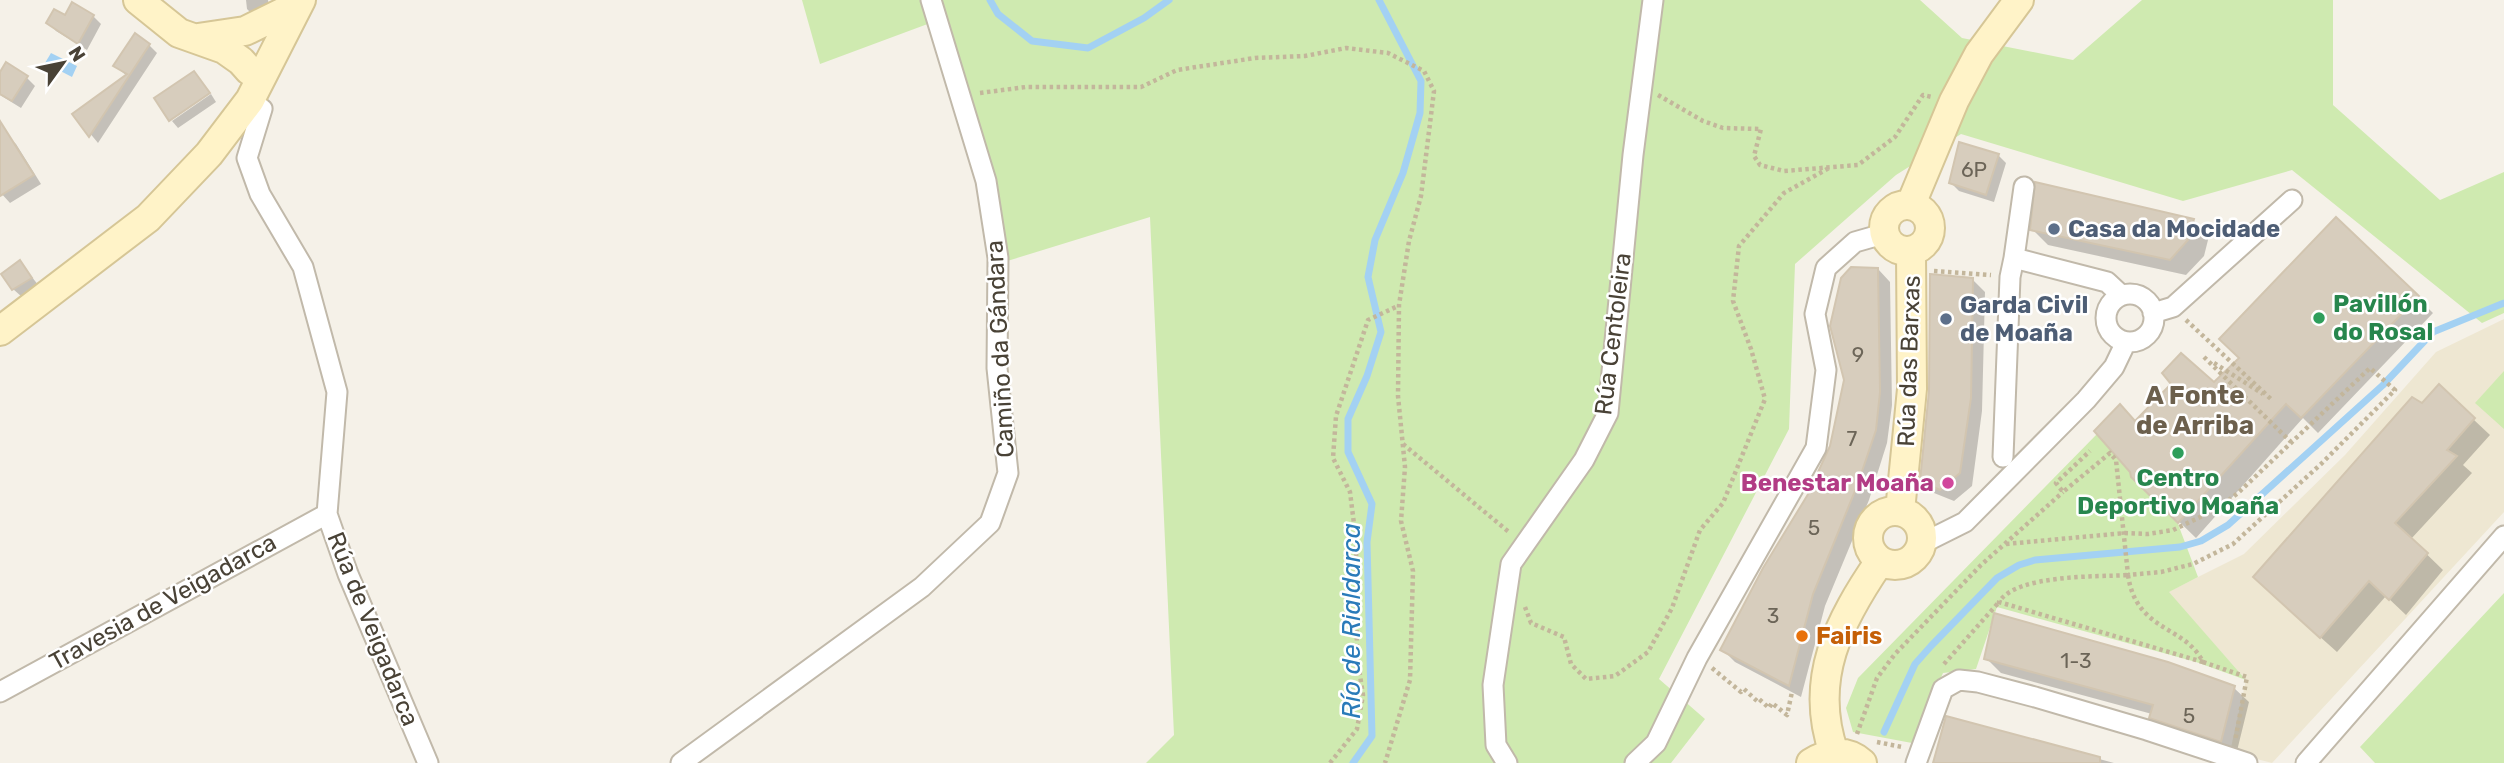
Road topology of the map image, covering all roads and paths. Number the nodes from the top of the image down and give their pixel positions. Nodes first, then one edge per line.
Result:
1 (138, 0) edge
2 (931, 0) edge
3 (1653, 0) edge
4 (2019, 0) edge
5 (299, 2) edge
6 (255, 59) junction
7 (1643, 78) junction
8 (960, 95) junction
9 (1954, 101) junction
10 (1829, 169) junction
11 (2024, 187) dead end
12 (2292, 200) dead end
13 (1911, 204) junction
14 (1883, 234) junction
15 (1912, 260) junction
16 (2012, 267) junction
17 (2121, 295) junction
18 (1399, 305) junction
19 (2173, 307) junction
20 (2153, 313) junction
21 (0, 331) edge
22 (2126, 342) junction
23 (2291, 442) junction
24 (1402, 443) junction
25 (2090, 451) dead end
26 (2003, 457) dead end
27 (2063, 492) junction
28 (1900, 511) junction
29 (327, 513) junction
30 (2125, 535) junction
31 (2504, 536) edge
32 (1921, 544) junction
33 (2006, 544) junction
34 (1524, 545) junction
35 (1880, 561) junction
36 (2128, 572) junction
37 (1523, 599) dead end
38 (1999, 602) junction
39 (1697, 658) junction
40 (2203, 662) junction
41 (1944, 664) dead end
42 (0, 692) edge
43 (1792, 692) dead end
44 (1907, 742) dead end
45 (1863, 747) edge
46 (1823, 758) edge
47 (2240, 760) edge
48 (428, 763) edge
49 (681, 763) edge
50 (1330, 763) edge
51 (1385, 763) edge
52 (1507, 763) edge
53 (1635, 763) edge
54 (1916, 763) edge
55 (2306, 763) edge

1 - 6 street
2 - 8 street, Camiño da Gándara
3 - 7 street, Rúa Centoleira
4 - 9 street
5 - 6 street
6 - 21 street
6 - 29 street, Rúa de Veigadarca
7 - 10 path
7 - 34 street, Rúa Centoleira
8 - 18 path
8 - 49 street, Camiño da Gándara
9 - 10 path
9 - 13 street
10 - 37 path
11 - 16 street
12 - 19 street
13 - 14 street
13 - 15 street, Rúa das Barxas
14 - 15 street, Rúa das Barxas
14 - 39 street
15 - 16 path
15 - 28 street, Rúa das Barxas
16 - 17 street
16 - 26 street
17 - 20 street
17 - 22 street
18 - 24 path
18 - 50 path
19 - 20 street
19 - 23 path
20 - 22 street
22 - 32 street
23 - 30 path
23 - 36 path
24 - 34 path
24 - 51 path
25 - 27 path
27 - 30 path
27 - 33 path
28 - 32 street
28 - 35 street
29 - 42 street, Travesia de Veigadarca
29 - 48 street, Rúa de Veigadarca
30 - 33 path
30 - 36 path
31 - 55 street
32 - 35 street
33 - 45 path
34 - 52 street, Rúa Centoleira
35 - 46 street
36 - 38 path
36 - 40 path
38 - 40 path
38 - 41 path
39 - 43 path
39 - 53 street
40 - 47 path
44 - 45 path
45 - 46 street
47 - 54 street

